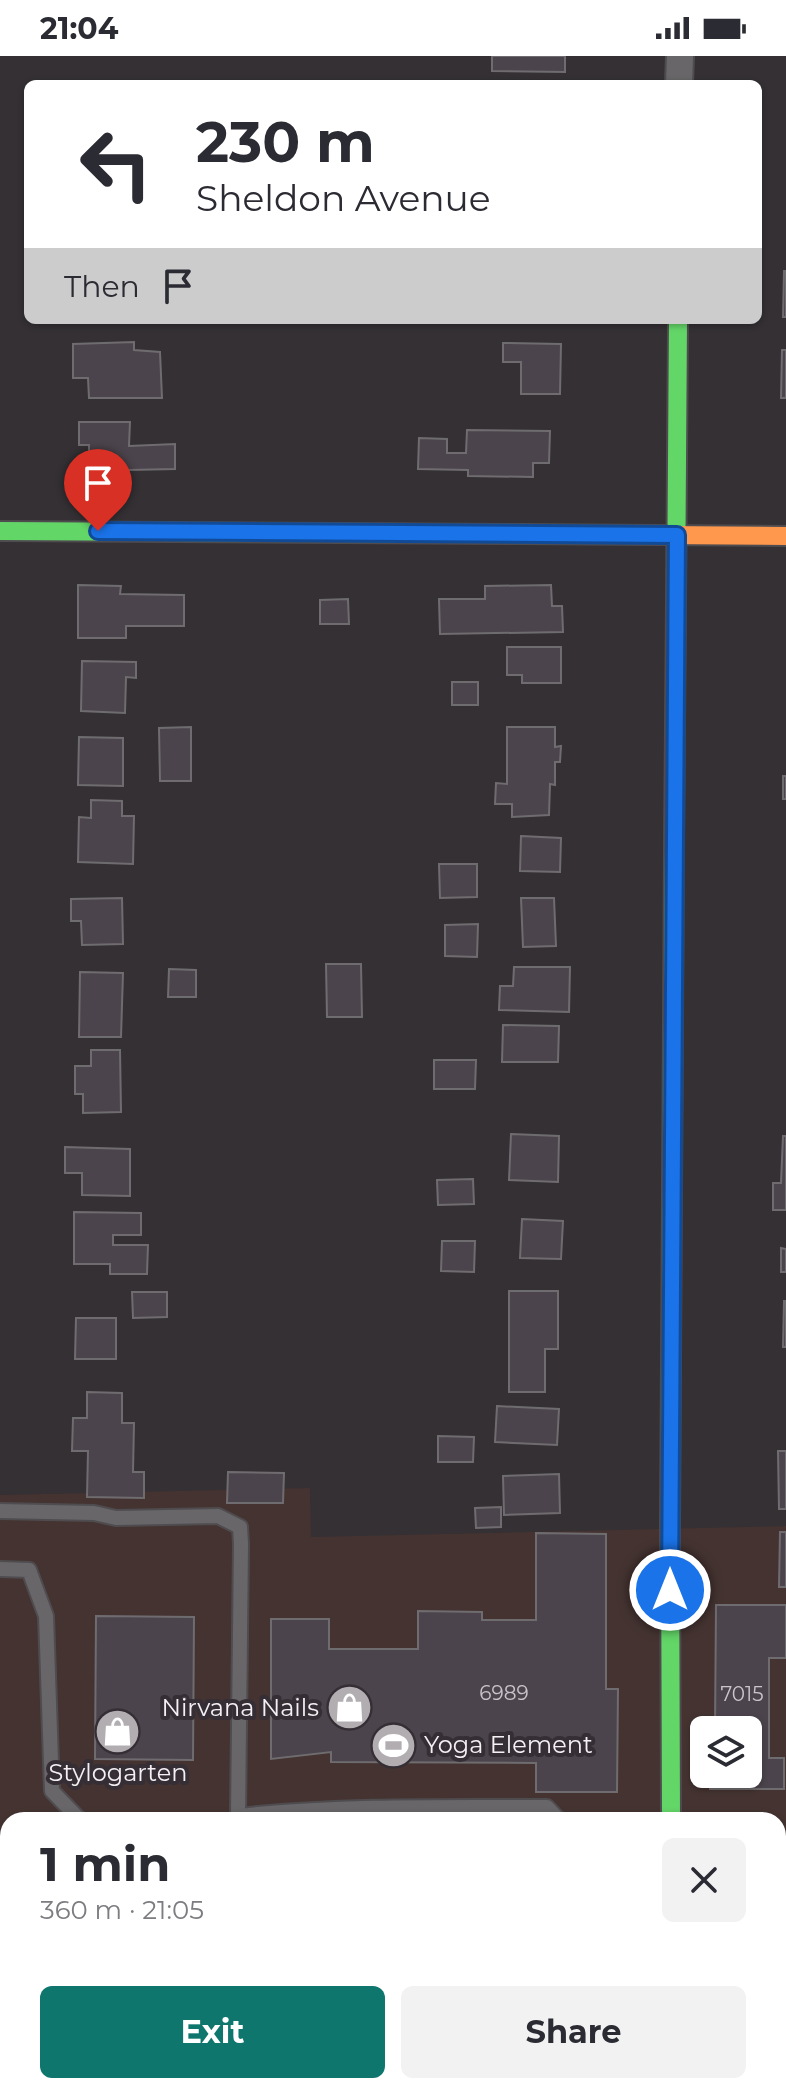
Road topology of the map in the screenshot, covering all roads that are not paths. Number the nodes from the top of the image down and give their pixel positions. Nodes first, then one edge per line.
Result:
1 (680, 56) edge
2 (679, 80) edge
3 (678, 324) edge
4 (0, 531) edge
5 (677, 535) junction
6 (786, 536) edge
7 (0, 1511) edge
8 (0, 1569) edge
9 (72, 1812) edge
10 (238, 1812) edge
11 (280, 1812) edge
12 (384, 1812) edge
13 (434, 1812) edge
14 (552, 1812) edge
15 (671, 1812) edge

1 - 2 street
3 - 5 street
4 - 5 street
5 - 6 street
5 - 15 street
7 - 10 lane
8 - 9 lane
11 - 12 lane
13 - 14 lane

